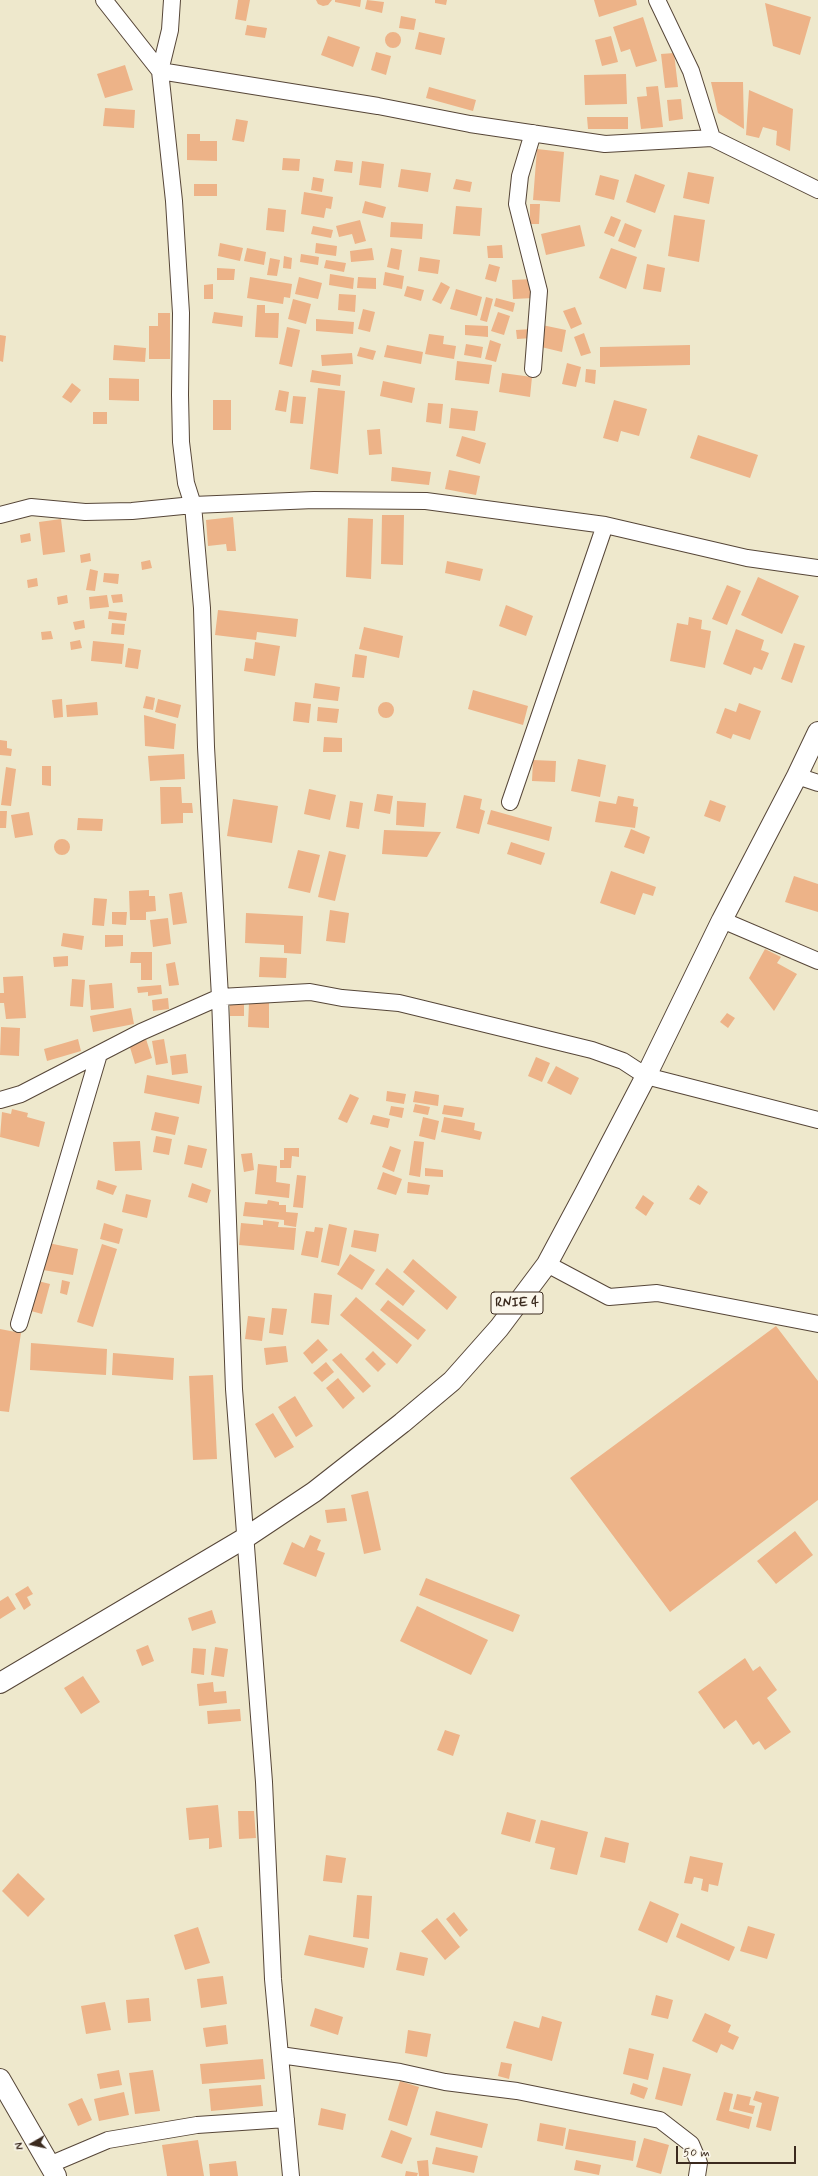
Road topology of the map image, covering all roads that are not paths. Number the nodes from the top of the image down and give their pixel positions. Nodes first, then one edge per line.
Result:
1 (104, 0) edge
2 (172, 0) edge
3 (657, 0) edge
4 (160, 71) junction
5 (533, 133) junction
6 (712, 138) junction
7 (818, 190) edge
8 (533, 369) dead end
9 (193, 505) junction
10 (0, 515) edge
11 (604, 525) junction
12 (818, 568) edge
13 (818, 732) edge
14 (798, 776) junction
15 (818, 783) edge
16 (510, 802) dead end
17 (722, 920) junction
18 (818, 961) edge
19 (220, 997) junction
20 (100, 1054) junction
21 (646, 1076) junction
22 (0, 1100) edge
23 (818, 1120) edge
24 (547, 1264) junction
25 (19, 1324) dead end
26 (818, 1324) edge
27 (245, 1538) junction
28 (0, 1683) edge
29 (280, 2055) junction
30 (0, 2079) edge
31 (286, 2119) junction
32 (52, 2170) edge
33 (291, 2176) edge
34 (697, 2176) edge

1 - 4 street
2 - 4 street
3 - 6 street
4 - 5 street
4 - 9 street
5 - 6 street
5 - 8 street
6 - 7 street
9 - 10 street
9 - 11 street
9 - 19 street
11 - 12 street
11 - 16 street
13 - 14 main road, RNIE 4
14 - 15 street
14 - 17 main road, RNIE 4
17 - 18 street
17 - 21 main road, RNIE 4
19 - 20 street
19 - 21 street
19 - 27 street
20 - 22 street
20 - 25 street
21 - 23 street
21 - 24 main road, RNIE 4
24 - 26 street
24 - 27 main road, RNIE 4
27 - 28 main road, RNIE 4
27 - 29 street
29 - 31 street
29 - 34 street
30 - 32 main road
31 - 32 street
31 - 33 street

